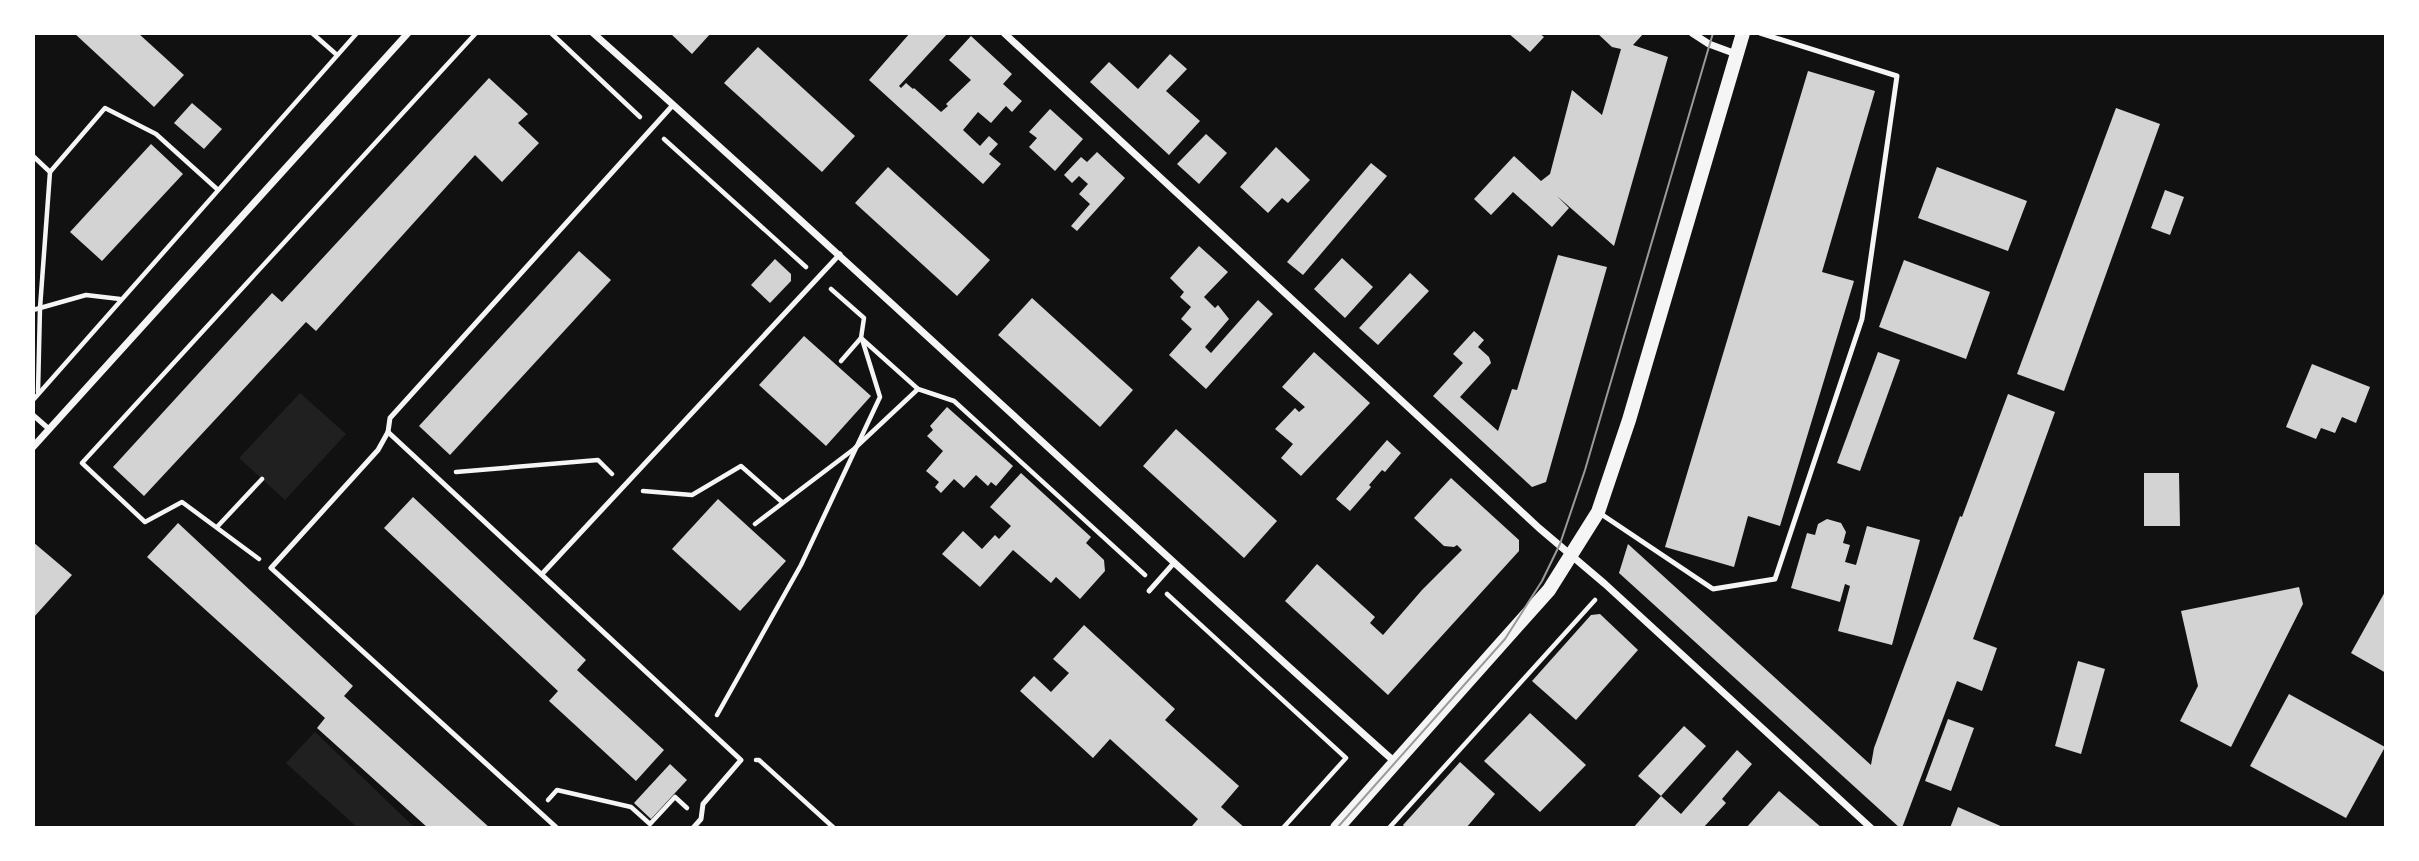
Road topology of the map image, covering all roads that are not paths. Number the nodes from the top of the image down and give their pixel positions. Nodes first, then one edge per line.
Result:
1 (408, 33) edge
2 (593, 33) edge
3 (1004, 33) edge
4 (1692, 33) edge
5 (1742, 33) edge
6 (1760, 33) edge
7 (1736, 54) junction
8 (673, 105) junction
9 (840, 254) junction
10 (33, 415) edge
11 (49, 429) junction
12 (388, 432) junction
13 (33, 447) edge
14 (1598, 512) junction
15 (1573, 555) junction
16 (1173, 564) junction
17 (542, 574) junction
18 (1149, 591) dead end
19 (1395, 763) junction
20 (557, 828) edge
21 (693, 828) edge
22 (1337, 828) edge
23 (1871, 828) edge

1 - 11 street
2 - 8 street
3 - 15 street
4 - 7 street
5 - 7 main road
6 - 14 lane
7 - 14 main road
8 - 9 street
8 - 12 lane
9 - 16 street
9 - 17 lane
10 - 11 lane
11 - 13 street
12 - 17 lane
12 - 20 lane
14 - 15 main road
15 - 19 main road
15 - 23 street
16 - 18 lane
16 - 19 street
17 - 21 lane
19 - 22 main road

